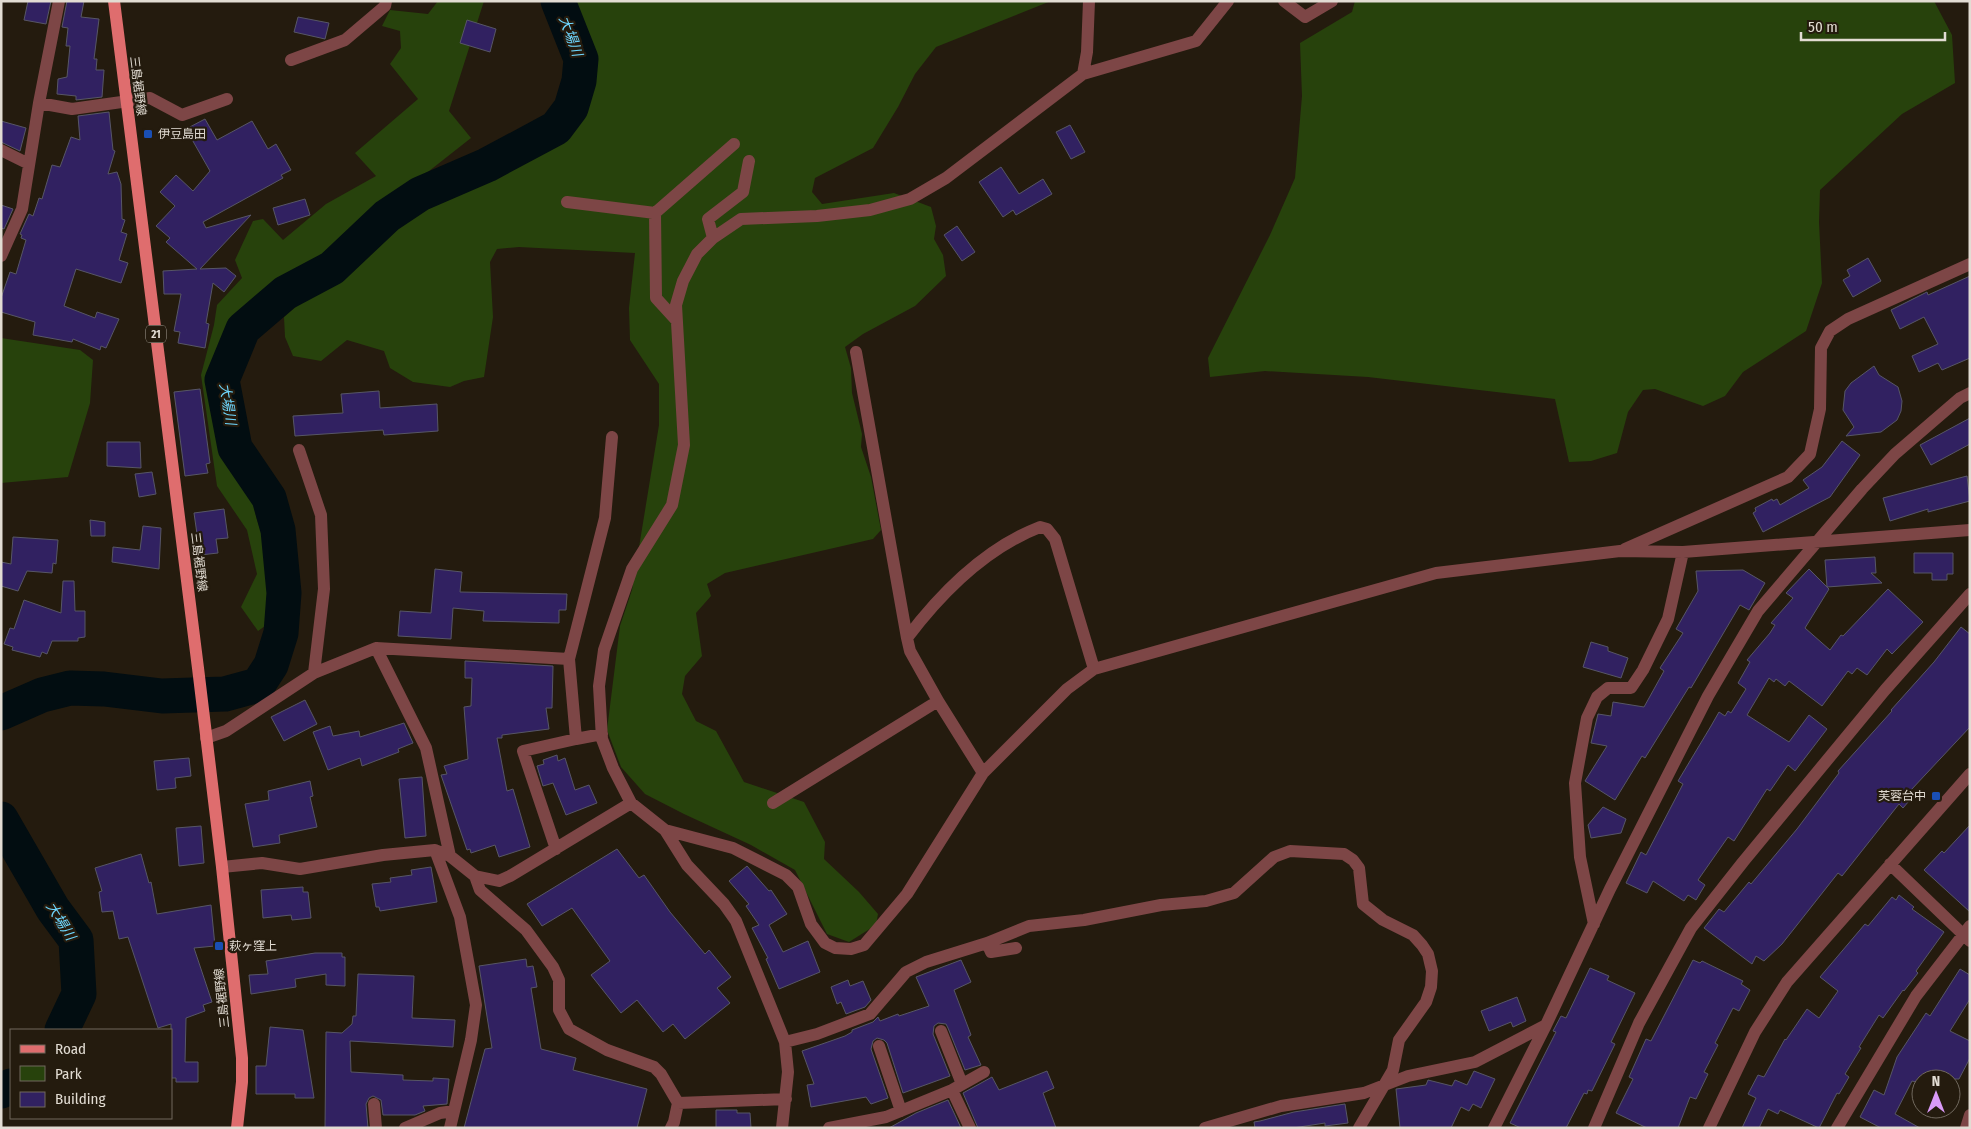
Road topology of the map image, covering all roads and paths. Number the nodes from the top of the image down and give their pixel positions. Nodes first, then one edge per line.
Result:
1 (59, 1) edge
2 (114, 1) edge
3 (386, 1) edge
4 (1089, 1) edge
5 (1228, 1) edge
6 (1284, 1) edge
7 (1332, 1) edge
8 (291, 60) dead end
9 (1083, 74) junction
10 (227, 99) dead end
11 (126, 101) junction
12 (39, 103) junction
13 (734, 144) dead end
14 (1, 150) edge
15 (749, 161) dead end
16 (29, 164) junction
17 (567, 202) dead end
18 (655, 213) junction
19 (713, 238) junction
20 (1, 256) edge
21 (1970, 264) edge
22 (677, 321) junction
23 (856, 352) dead end
24 (1970, 393) edge
25 (612, 437) dead end
26 (299, 450) dead end
27 (1970, 530) edge
28 (1816, 543) junction
29 (1620, 551) junction
30 (1683, 552) junction
31 (1970, 594) edge
32 (906, 638) junction
33 (376, 648) junction
34 (569, 659) junction
35 (1094, 669) junction
36 (314, 673) junction
37 (938, 701) junction
38 (206, 734) junction
39 (602, 734) junction
40 (576, 739) junction
41 (983, 773) junction
42 (1970, 774) edge
43 (631, 803) junction
44 (773, 803) dead end
45 (665, 830) junction
46 (556, 849) junction
47 (435, 850) junction
48 (450, 856) junction
49 (1890, 864) junction
50 (222, 867) junction
51 (476, 876) junction
52 (1594, 924) junction
53 (1968, 933) edge
54 (987, 943) junction
55 (1016, 948) dead end
56 (1546, 1026) junction
57 (940, 1031) dead end
58 (786, 1042) junction
59 (879, 1046) dead end
60 (984, 1072) dead end
61 (1386, 1083) junction
62 (957, 1087) junction
63 (786, 1099) junction
64 (678, 1103) junction
65 (374, 1104) dead end
66 (454, 1111) junction
67 (901, 1111) junction
68 (1970, 1115) edge
69 (885, 1122) edge
70 (237, 1128) edge
71 (376, 1128) edge
72 (405, 1128) edge
73 (450, 1128) edge
74 (671, 1128) edge
75 (782, 1128) edge
76 (829, 1128) edge
77 (970, 1128) edge
78 (1205, 1128) edge
79 (1359, 1128) edge
80 (1494, 1128) edge
81 (1594, 1128) edge
82 (1709, 1128) edge
83 (1837, 1128) edge
84 (1966, 1128) edge

1 - 12 street
2 - 11 main road, 三島裾野線 / 21
3 - 8 street
4 - 9 street
5 - 9 street
6 - 7 street
9 - 19 street
10 - 11 street
11 - 12 street
11 - 38 main road, 三島裾野線 / 21
12 - 16 street
13 - 18 street
14 - 16 street
15 - 19 street
16 - 20 street
17 - 18 street
18 - 22 street
19 - 22 street
21 - 29 street
22 - 39 street
23 - 32 street
24 - 28 street
25 - 34 street
26 - 36 street
27 - 28 street
28 - 30 street
28 - 52 street
29 - 30 street
29 - 35 street
30 - 52 street
31 - 81 street
32 - 35 street
32 - 37 street
33 - 34 street
33 - 36 street
33 - 48 street
34 - 40 street
35 - 41 street
36 - 38 street
37 - 41 street
37 - 44 street
38 - 50 main road, 三島裾野線 / 21
39 - 40 street
39 - 43 street
40 - 46 street
41 - 45 street
42 - 49 street
43 - 45 street
43 - 46 street
45 - 58 street
46 - 51 street
47 - 48 street
47 - 50 street
47 - 66 street
48 - 51 street
49 - 53 street
49 - 82 street
50 - 70 main road, 三島裾野線 / 21
51 - 64 street
52 - 56 street
53 - 83 street
54 - 55 street
54 - 58 street
54 - 61 street
56 - 61 street
56 - 80 street
57 - 62 street
58 - 63 street
59 - 67 street
60 - 62 street
61 - 78 street
61 - 79 street
62 - 67 street
62 - 77 street
63 - 64 street
63 - 75 street
64 - 74 street
65 - 71 street
66 - 72 street
66 - 73 street
67 - 69 street
68 - 84 street
69 - 76 street

